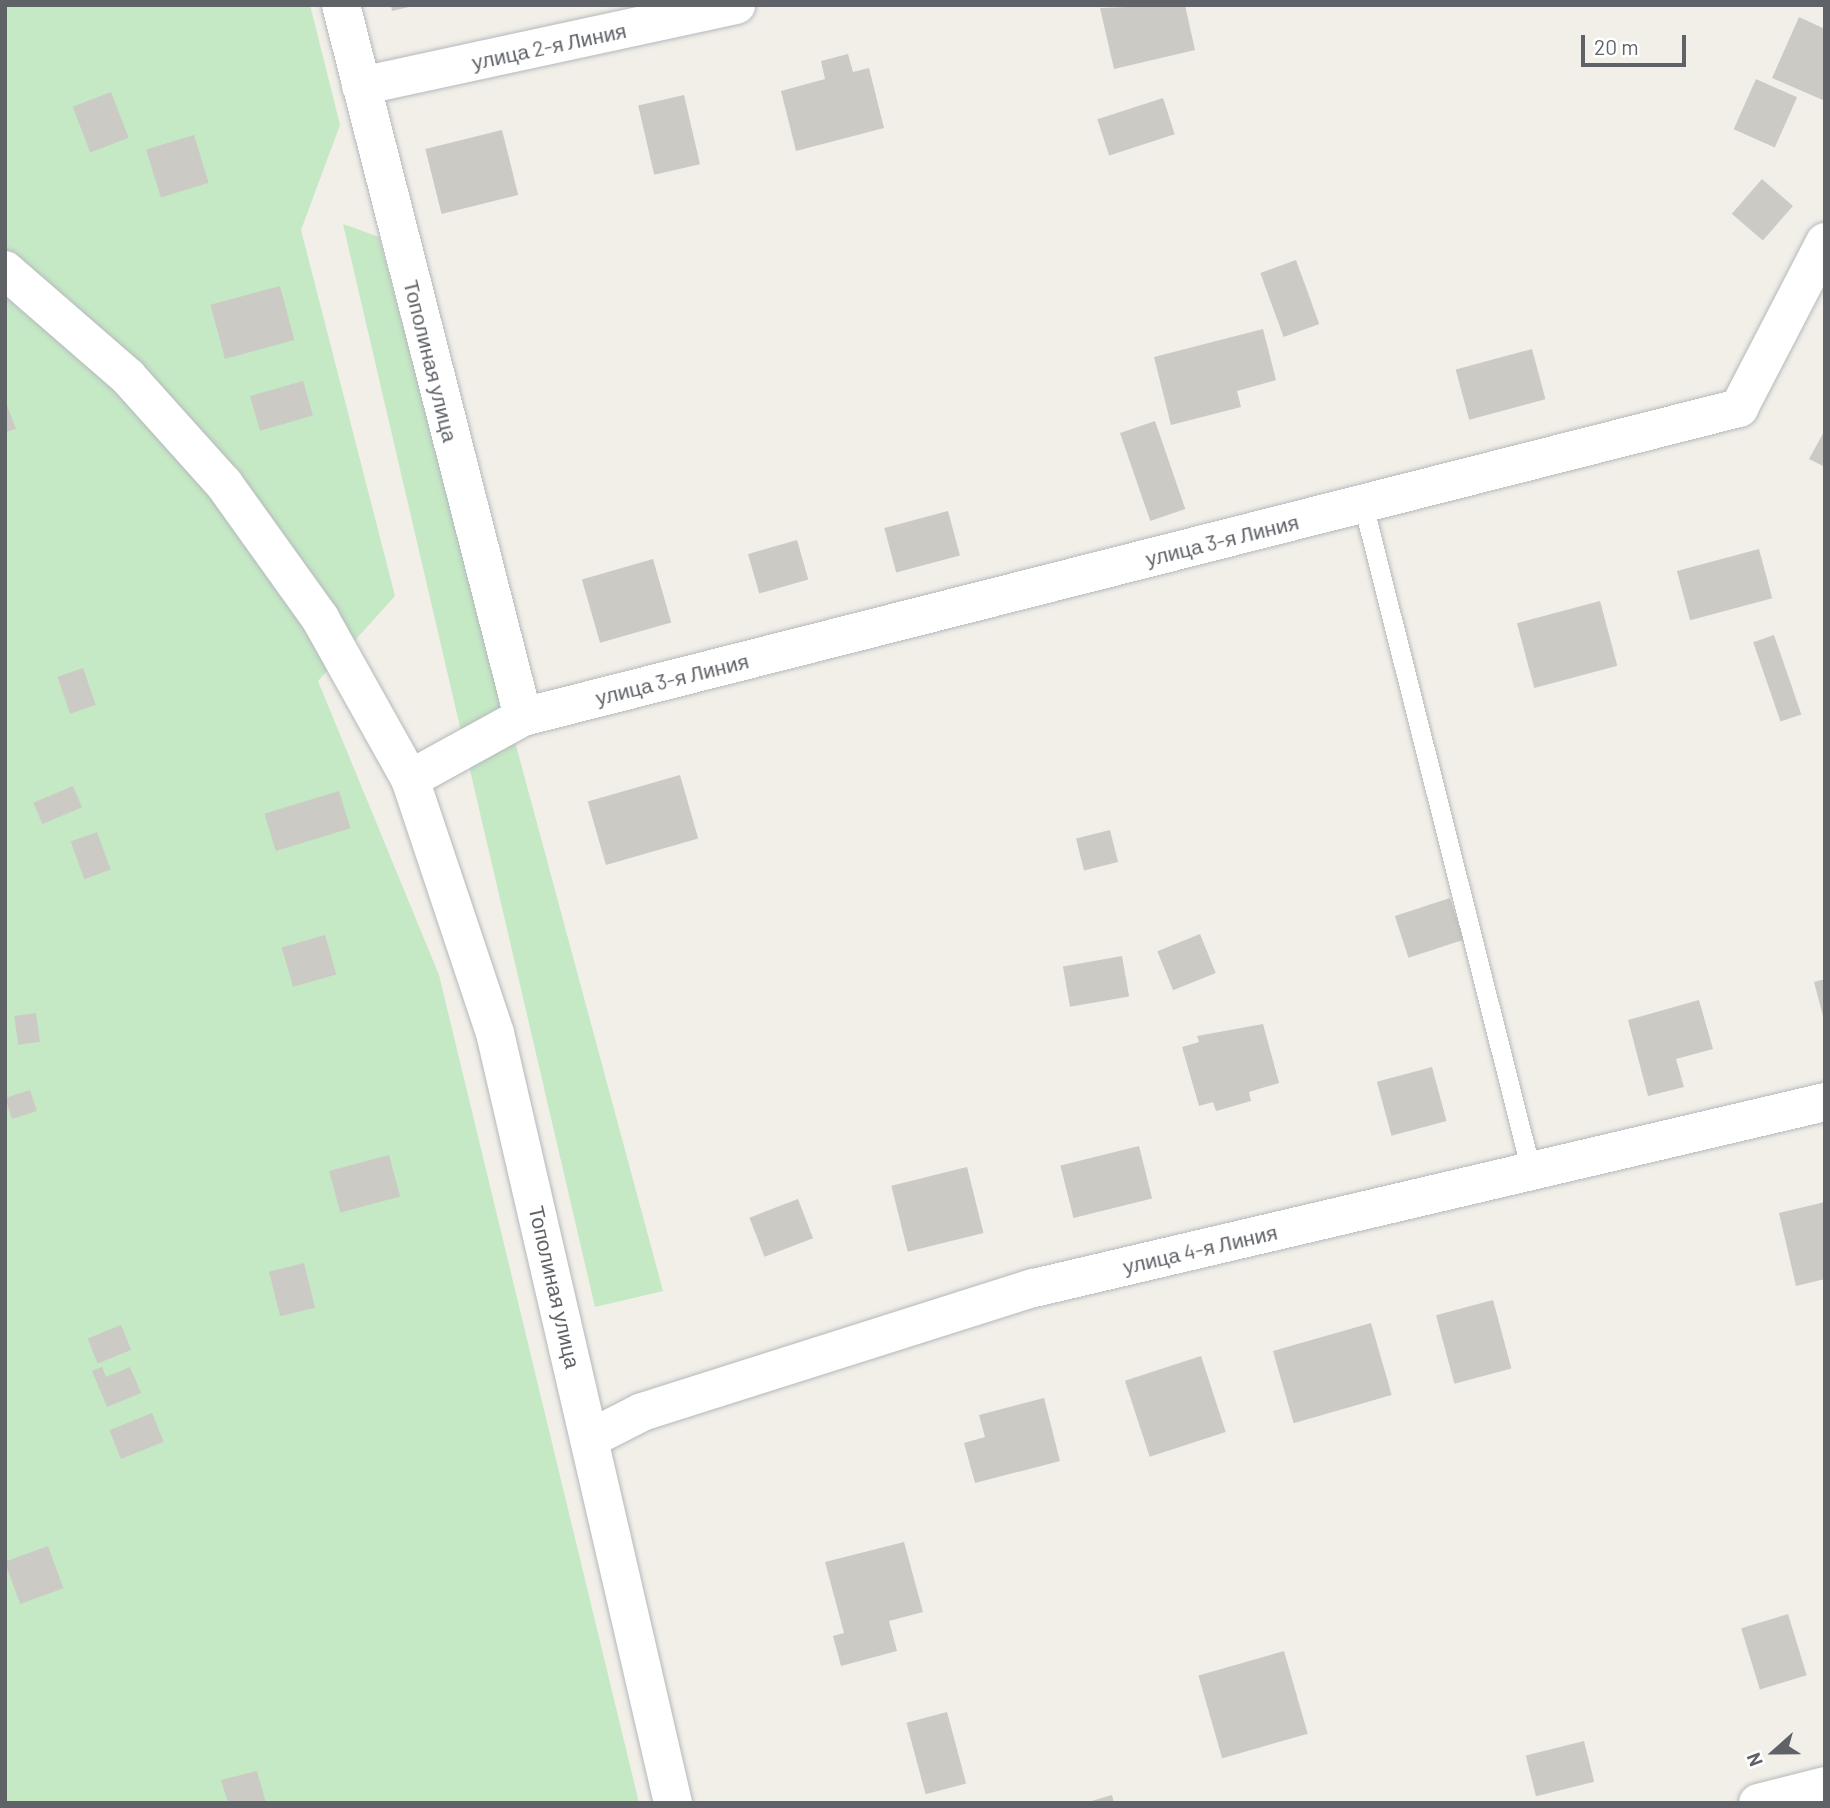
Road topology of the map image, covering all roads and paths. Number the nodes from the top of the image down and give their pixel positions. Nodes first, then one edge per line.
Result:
1 (341, 5) edge
2 (736, 5) edge
3 (361, 86) junction
4 (1825, 242) edge
5 (5, 270) edge
6 (1363, 504) junction
7 (523, 717) junction
8 (410, 779) junction
9 (1825, 1102) edge
10 (1531, 1171) junction
11 (589, 1439) junction
12 (1825, 1786) edge
13 (673, 1803) edge
14 (1758, 1803) edge

1 - 3 street, Тополиная улица
2 - 3 street, улица 2-я Линия
3 - 7 street, Тополиная улица
4 - 6 street, улица 3-я Линия
5 - 8 street, Тополиная улица
6 - 7 street, улица 3-я Линия
6 - 10 lane
7 - 8 street, улица 3-я Линия
8 - 11 street, Тополиная улица
9 - 10 street, улица 4-я Линия
10 - 11 street, улица 4-я Линия
11 - 13 street, Тополиная улица
12 - 14 street

